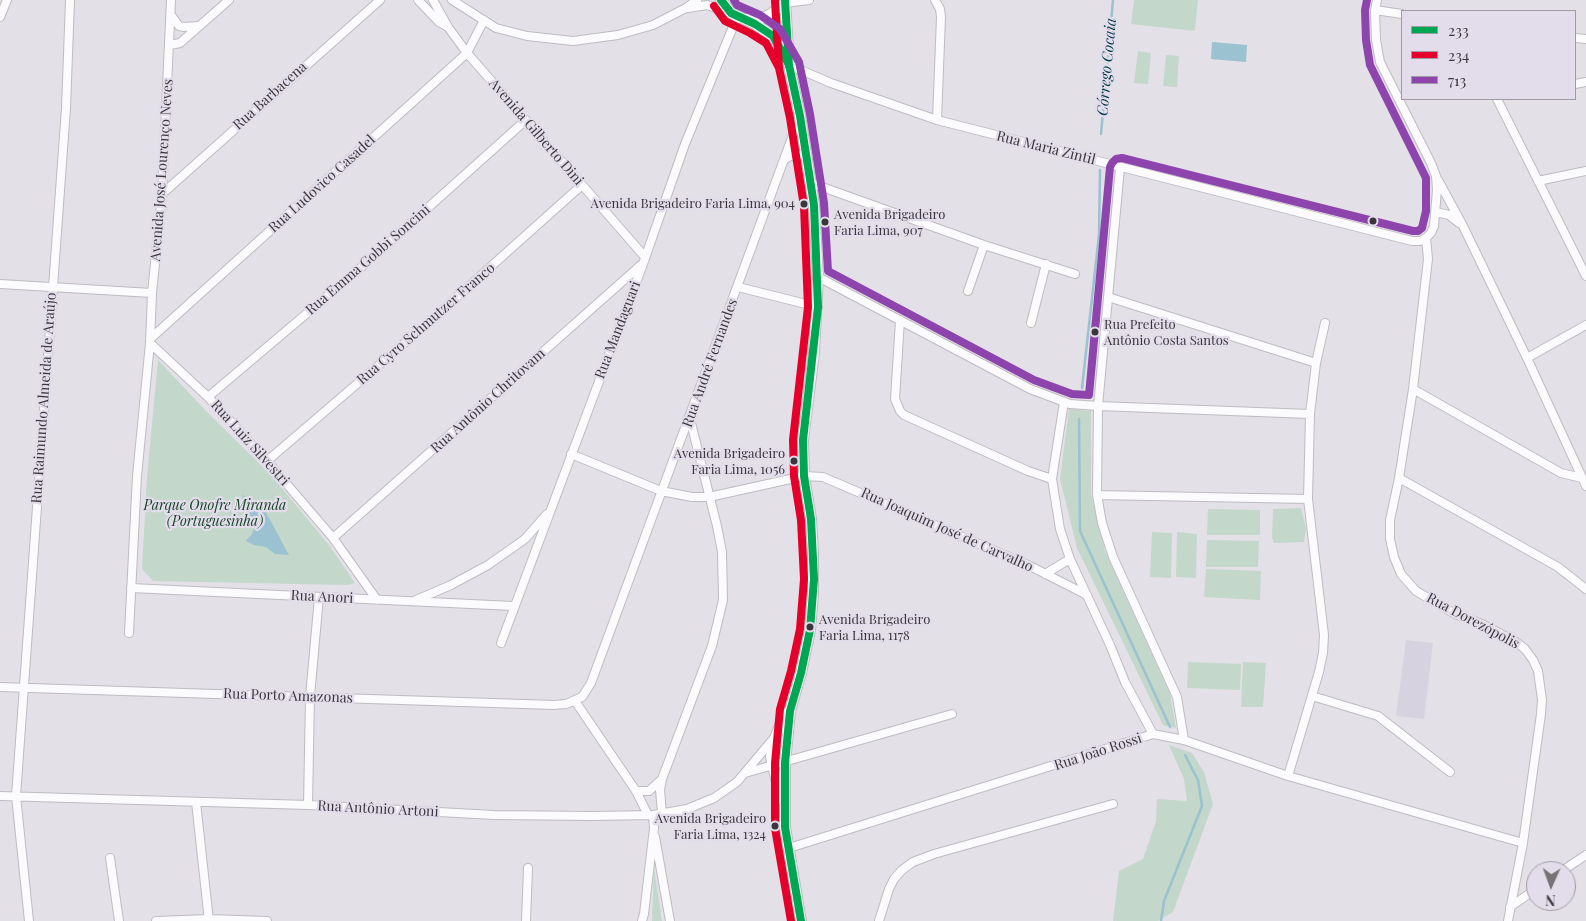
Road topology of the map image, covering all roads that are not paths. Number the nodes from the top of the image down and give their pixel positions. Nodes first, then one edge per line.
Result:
1 (7, 0) edge
2 (70, 0) edge
3 (172, 0) edge
4 (228, 0) edge
5 (380, 0) edge
6 (418, 0) edge
7 (433, 0) edge
8 (452, 0) edge
9 (697, 0) edge
10 (722, 0) edge
11 (810, 0) edge
12 (935, 0) edge
13 (1377, 0) edge
14 (785, 1) edge
15 (686, 8) junction
16 (1375, 10) junction
17 (1401, 14) edge
18 (171, 15) junction
19 (737, 16) junction
20 (0, 17) edge
21 (484, 20) junction
22 (200, 26) junction
23 (448, 27) junction
24 (170, 44) junction
25 (467, 53) junction
26 (789, 66) junction
27 (1497, 100) edge
28 (800, 116) junction
29 (526, 120) junction
30 (937, 120) junction
31 (807, 154) junction
32 (784, 160) junction
33 (1120, 168) junction
34 (1586, 171) edge
35 (1436, 176) junction
36 (1538, 181) junction
37 (811, 183) junction
38 (582, 185) junction
39 (162, 194) junction
40 (1436, 212) junction
41 (1462, 226) junction
42 (1426, 238) junction
43 (984, 245) junction
44 (644, 260) junction
45 (1046, 264) junction
46 (1076, 274) dead end
47 (1586, 276) edge
48 (818, 277) junction
49 (0, 284) edge
50 (738, 286) junction
51 (52, 288) junction
52 (968, 291) dead end
53 (152, 293) junction
54 (1108, 297) junction
55 (818, 307) junction
56 (900, 320) junction
57 (1031, 323) dead end
58 (1325, 323) dead end
59 (1586, 326) edge
60 (150, 341) junction
61 (1527, 358) junction
62 (1316, 363) junction
63 (1413, 389) junction
64 (208, 398) junction
65 (1067, 403) junction
66 (1098, 406) junction
67 (1310, 414) junction
68 (690, 419) junction
69 (571, 454) junction
70 (268, 461) junction
71 (804, 476) junction
72 (1399, 478) junction
73 (1052, 479) junction
74 (1584, 482) edge
75 (661, 491) junction
76 (1097, 495) junction
77 (710, 497) junction
78 (1308, 499) junction
79 (550, 510) junction
80 (334, 538) junction
81 (1070, 559) junction
82 (1045, 574) junction
83 (131, 588) junction
84 (1586, 589) edge
85 (1087, 595) junction
86 (319, 597) junction
87 (378, 600) junction
88 (414, 601) junction
89 (514, 606) junction
90 (129, 633) dead end
91 (500, 643) dead end
92 (0, 687) edge
93 (24, 687) junction
94 (310, 696) junction
95 (1312, 696) junction
96 (576, 701) junction
97 (790, 711) junction
98 (952, 714) dead end
99 (1153, 734) junction
100 (774, 738) junction
101 (1184, 740) junction
102 (786, 742) junction
103 (785, 763) junction
104 (773, 766) junction
105 (1450, 772) dead end
106 (745, 773) junction
107 (1288, 776) junction
108 (662, 779) junction
109 (636, 792) junction
110 (0, 796) edge
111 (16, 796) junction
112 (196, 802) junction
113 (1113, 804) dead end
114 (308, 805) junction
115 (662, 813) junction
116 (785, 814) junction
117 (651, 815) junction
118 (654, 828) junction
119 (1523, 843) junction
120 (789, 848) junction
121 (110, 858) dead end
122 (528, 868) dead end
123 (1526, 896) edge
124 (1510, 906) junction
125 (209, 920) edge
126 (29, 921) edge
127 (118, 921) edge
128 (156, 921) edge
129 (268, 921) edge
130 (526, 921) edge
131 (642, 921) edge
132 (670, 921) edge
133 (801, 921) edge
134 (879, 921) edge
135 (1508, 921) edge

1 - 20 street
2 - 51 street, Rua Raimundo Almeida de Araújo
3 - 18 street, Avenida José Lourenço Neves
4 - 22 street
5 - 39 street, Rua Barbacena
6 - 23 street, Avenida Gilberto Dini
7 - 23 street, Avenida Gilberto Dini
8 - 21 street
9 - 15 street
10 - 19 main road
11 - 14 street
12 - 30 street
13 - 16 street
14 - 19 main road
14 - 26 main road
15 - 19 street
15 - 21 street
16 - 17 street
16 - 35 street
18 - 22 street
18 - 24 street, Avenida José Lourenço Neves
19 - 26 main road
19 - 44 street, Rua Mandaguari
21 - 25 street, Rua Ludovico Casadel
22 - 24 street
23 - 25 street, Avenida Gilberto Dini
24 - 39 street, Avenida José Lourenço Neves
25 - 29 street, Avenida Gilberto Dini
25 - 60 street, Rua Ludovico Casadel
26 - 28 main road
26 - 30 street, Rua Maria Zintil
27 - 36 street
28 - 31 main road
28 - 32 street, Rua André Fernandes
29 - 38 street, Avenida Gilberto Dini
29 - 64 street, Rua Emma Gobbi Soncini
30 - 33 street, Rua Maria Zintil
31 - 32 street
31 - 37 main road
32 - 50 street, Rua André Fernandes
33 - 42 street, Rua Maria Zintil
33 - 54 street
34 - 36 street
35 - 40 street
35 - 41 street
36 - 47 street
37 - 43 street
37 - 48 main road
38 - 44 street, Avenida Gilberto Dini
38 - 70 street, Rua Cyro Schmutzer Franco
39 - 53 street, Avenida José Lourenço Neves
40 - 41 street
40 - 42 street
41 - 61 street
42 - 63 street, Rua Dorezópolis
43 - 45 street
43 - 52 street
44 - 69 street, Rua Mandaguari
44 - 80 street, Rua Antônio Chritovam
45 - 46 street
45 - 57 street
48 - 55 main road
48 - 56 street
49 - 51 street
50 - 55 street
50 - 68 street, Rua André Fernandes
51 - 53 street
51 - 93 street, Rua Raimundo Almeida de Araújo
53 - 60 street, Avenida José Lourenço Neves
54 - 62 street
54 - 66 street
55 - 71 main road
56 - 65 street
56 - 73 street
58 - 62 street
59 - 61 street
60 - 64 street, Rua Luiz Silvestri
60 - 83 street, Avenida José Lourenço Neves
61 - 74 street
62 - 67 street
63 - 72 street, Rua Dorezópolis
63 - 74 street
64 - 70 street, Rua Luiz Silvestri
65 - 66 street
65 - 73 street
66 - 67 street
66 - 76 street
67 - 78 street
68 - 75 street, Rua André Fernandes
68 - 77 street
69 - 75 street
69 - 79 street, Rua Mandaguari
70 - 80 street, Rua Luiz Silvestri
71 - 77 street
71 - 82 street, Rua Joaquim José de Carvalho
71 - 97 main road
72 - 84 street
72 - 119 street, Rua Dorezópolis
73 - 81 street
75 - 77 street
75 - 96 street, Rua André Fernandes
76 - 78 street
76 - 101 street
77 - 108 street
78 - 95 street
79 - 88 street
79 - 89 street, Rua Mandaguari
80 - 87 street, Rua Luiz Silvestri
81 - 82 street
81 - 85 street
82 - 85 street, Rua Joaquim José de Carvalho
83 - 86 street, Rua Anori
83 - 90 street, Avenida José Lourenço Neves
85 - 99 street
86 - 87 street, Rua Anori
86 - 94 street
87 - 88 street, Rua Anori
88 - 89 street, Rua Anori
89 - 91 street, Rua Mandaguari
92 - 93 street, Rua Porto Amazonas
93 - 94 street, Rua Porto Amazonas
93 - 111 street, Rua Raimundo Almeida de Araújo
94 - 96 street, Rua Porto Amazonas
94 - 114 street
95 - 105 street
95 - 107 street
96 - 109 street
97 - 100 main road
97 - 102 main road
98 - 103 street, Rua Antônio Artoni
99 - 101 street, Rua João Rossi
99 - 120 street, Rua João Rossi
100 - 102 street
100 - 104 main road
100 - 106 street, Rua Antônio Artoni
101 - 107 street, Rua João Rossi
102 - 103 main road
103 - 104 street, Rua Antônio Artoni
103 - 116 main road
104 - 106 street, Rua Antônio Artoni
104 - 116 main road
106 - 115 street, Rua Antônio Artoni
107 - 119 street, Rua João Rossi
108 - 109 street
108 - 115 street
109 - 117 street
110 - 111 street, Rua Antônio Artoni
111 - 112 street, Rua Antônio Artoni
111 - 126 street, Rua Raimundo Almeida de Araújo
112 - 114 street, Rua Antônio Artoni
112 - 125 street
113 - 134 street
114 - 117 street, Rua Antônio Artoni
115 - 117 street, Rua Antônio Artoni
116 - 120 main road
117 - 118 street
118 - 131 street
118 - 132 street
119 - 124 street, Rua Dorezópolis
120 - 133 main road
121 - 127 street
122 - 130 street
123 - 124 street
124 - 135 street, Rua Dorezópolis
125 - 128 street
125 - 129 street

